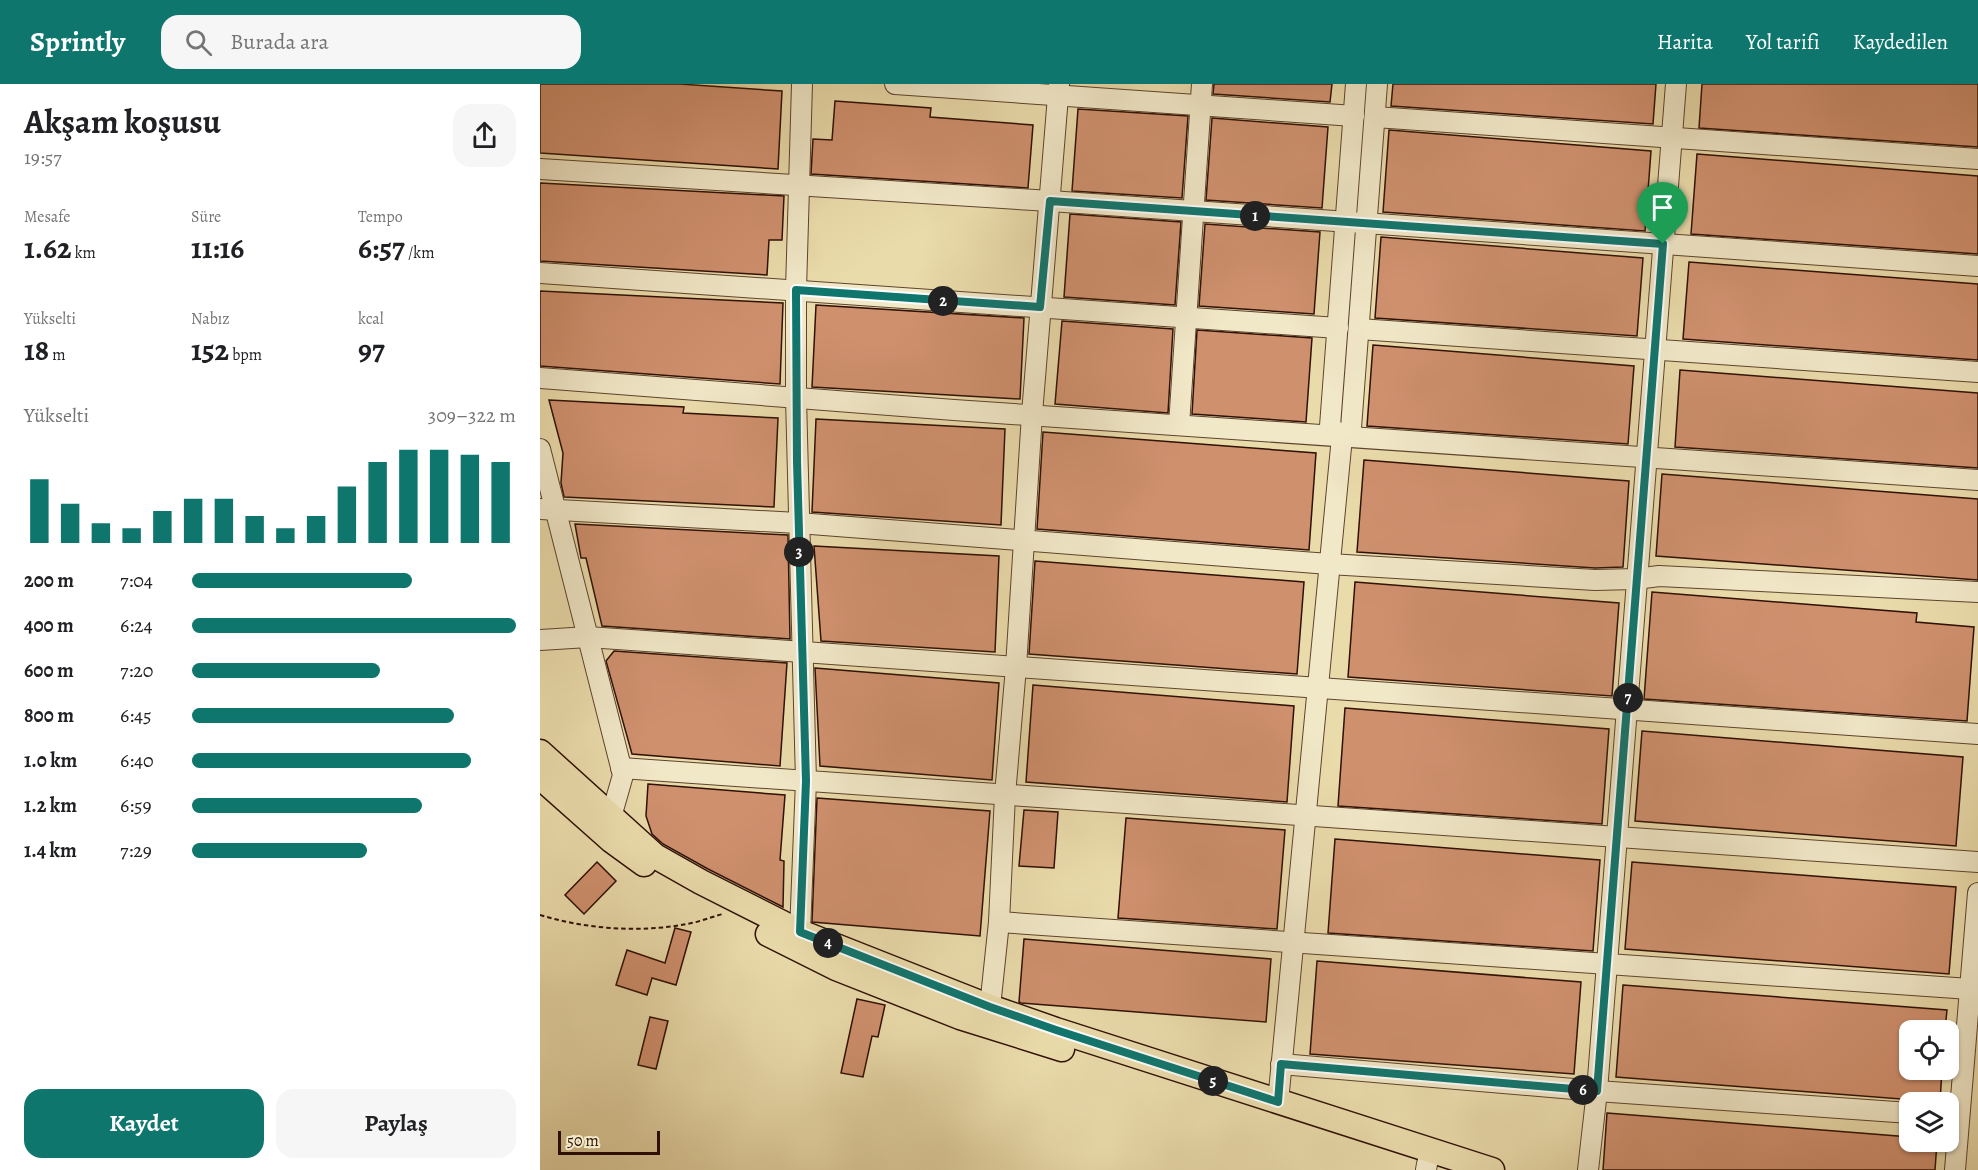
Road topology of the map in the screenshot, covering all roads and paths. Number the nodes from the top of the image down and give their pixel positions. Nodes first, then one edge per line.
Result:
1 (802, 84) edge
2 (895, 84) edge
3 (1202, 84) edge
4 (1356, 84) edge
5 (1377, 84) edge
6 (1676, 84) edge
7 (1059, 90) edge
8 (1200, 105) junction
9 (1353, 116) junction
10 (1375, 117) junction
11 (1671, 138) junction
12 (1978, 159) edge
13 (540, 169) edge
14 (799, 186) junction
15 (1050, 201) junction
16 (1194, 212) junction
17 (1346, 222) junction
18 (1366, 224) junction
19 (1663, 244) junction
20 (1978, 266) edge
21 (540, 273) edge
22 (796, 290) junction
23 (1040, 307) junction
24 (1186, 317) junction
25 (1338, 328) junction
26 (1359, 329) junction
27 (1655, 350) junction
28 (1978, 372) edge
29 (540, 378) edge
30 (796, 398) junction
31 (1032, 414) junction
32 (1179, 425) junction
33 (1342, 437) junction
34 (540, 449) edge
35 (1647, 457) junction
36 (1978, 480) edge
37 (548, 509) edge
38 (798, 523) junction
39 (1025, 540) junction
40 (1329, 564) junction
41 (1636, 579) junction
42 (1978, 592) edge
43 (588, 637) junction
44 (540, 640) edge
45 (803, 653) junction
46 (1016, 667) junction
47 (1317, 688) junction
48 (1627, 710) junction
49 (1978, 734) edge
50 (540, 753) edge
51 (621, 768) junction
52 (540, 777) edge
53 (806, 781) junction
54 (1005, 795) junction
55 (1305, 816) junction
56 (606, 824) junction
57 (1617, 837) junction
58 (1978, 862) edge
59 (1978, 893) edge
60 (728, 912) junction
61 (540, 915) edge
62 (999, 922) junction
63 (800, 932) junction
64 (1293, 943) junction
65 (1607, 964) junction
66 (1970, 989) junction
67 (990, 1007) junction
68 (1281, 1064) junction
69 (1597, 1091) junction
70 (1957, 1092) edge
71 (1278, 1102) junction
72 (1899, 1112) edge
73 (1955, 1152) edge
74 (1433, 1168) edge
75 (1492, 1170) edge
76 (1588, 1170) edge
77 (1955, 1170) edge

1 - 14 street
2 - 7 street
3 - 8 street
4 - 9 street
5 - 10 street
6 - 11 street
7 - 8 street
7 - 15 street
8 - 9 street
8 - 16 street
9 - 17 street
10 - 11 street
10 - 18 street
11 - 12 street
11 - 19 street
13 - 14 street
14 - 15 street
14 - 22 street
15 - 16 street
15 - 23 street
16 - 17 street
16 - 24 street
17 - 18 street
17 - 25 street
18 - 19 street
18 - 26 street
19 - 20 street
19 - 27 street
21 - 22 street
22 - 23 street
22 - 30 street
23 - 24 street
23 - 31 street
24 - 25 street
24 - 32 street
25 - 33 street
26 - 27 street
26 - 33 street
27 - 28 street
27 - 35 street
29 - 30 street
30 - 31 street
30 - 38 street
31 - 32 street
31 - 39 street
32 - 33 street
33 - 35 street
33 - 40 street
34 - 37 street
35 - 36 street
35 - 41 street
37 - 38 street
37 - 43 street
38 - 39 street
38 - 45 street
39 - 40 street
39 - 46 street
40 - 41 street
40 - 47 street
41 - 42 street
41 - 48 street
43 - 44 street
43 - 45 street
43 - 51 street
45 - 46 street
45 - 53 street
46 - 47 street
46 - 54 street
47 - 48 street
47 - 55 street
48 - 49 street
48 - 57 street
50 - 56 main road
51 - 53 street
51 - 56 street
52 - 56 main road
53 - 54 street
53 - 63 street
54 - 55 street
54 - 62 street
55 - 57 street
55 - 64 street
56 - 60 main road
56 - 63 main road
57 - 58 street
57 - 65 street
59 - 66 street
60 - 61 path
60 - 74 main road
62 - 64 street
62 - 67 street
63 - 67 main road
64 - 65 street
64 - 68 street
65 - 66 street
65 - 69 street
66 - 70 street
67 - 71 main road
68 - 69 street
68 - 71 street
69 - 72 street
69 - 76 street
71 - 75 main road
73 - 77 street

